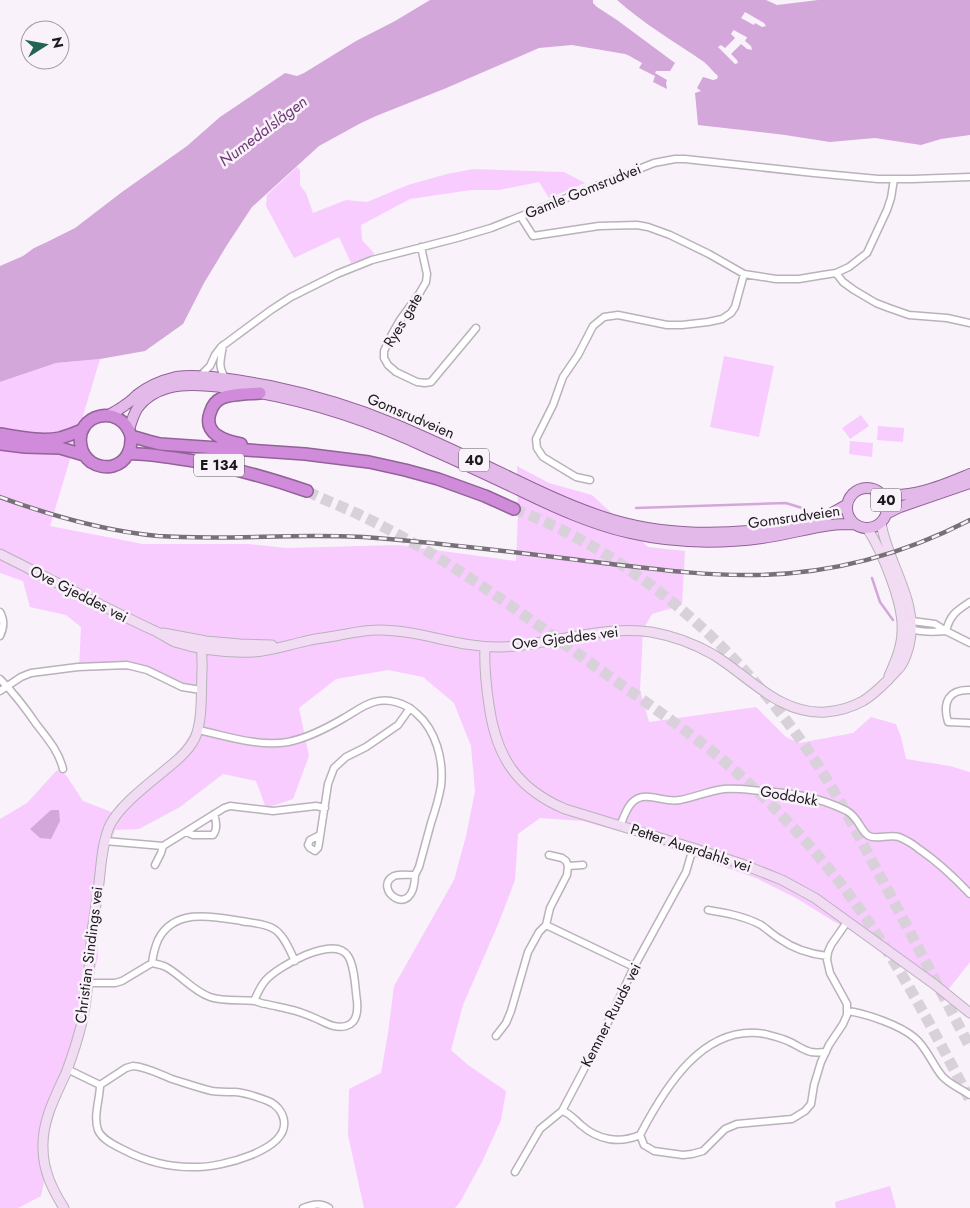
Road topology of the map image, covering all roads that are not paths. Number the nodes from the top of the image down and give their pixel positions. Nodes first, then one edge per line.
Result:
1 (970, 177) edge
2 (894, 179) junction
3 (521, 216) junction
4 (420, 247) junction
5 (836, 273) junction
6 (744, 274) junction
7 (970, 323) edge
8 (476, 328) dead end
9 (223, 345) junction
10 (200, 376) junction
11 (226, 379) junction
12 (260, 393) junction
13 (108, 415) junction
14 (82, 430) junction
15 (130, 432) junction
16 (0, 434) edge
17 (0, 444) edge
18 (272, 451) junction
19 (128, 454) junction
20 (84, 455) junction
21 (970, 474) edge
22 (590, 480) dead end
23 (970, 483) edge
24 (307, 491) tunnel mouth
25 (882, 494) junction
26 (846, 505) junction
27 (514, 508) tunnel mouth
28 (884, 518) junction
29 (854, 524) junction
30 (867, 528) junction
31 (0, 554) edge
32 (970, 602) edge
33 (0, 612) edge
34 (908, 625) junction
35 (946, 631) junction
36 (0, 636) edge
37 (970, 643) edge
38 (206, 646) junction
39 (485, 647) junction
40 (0, 679) edge
41 (6, 686) junction
42 (201, 690) junction
43 (970, 690) edge
44 (0, 691) edge
45 (410, 708) junction
46 (970, 723) edge
47 (198, 730) junction
48 (63, 769) dead end
49 (325, 808) junction
50 (214, 814) junction
51 (620, 826) junction
52 (187, 832) junction
53 (320, 835) dead end
54 (105, 841) junction
55 (163, 846) junction
56 (694, 848) junction
57 (549, 855) dead end
58 (155, 865) dead end
59 (568, 866) junction
60 (583, 866) dead end
61 (415, 875) junction
62 (970, 894) edge
63 (708, 910) dead end
64 (847, 922) junction
65 (546, 925) junction
66 (827, 956) junction
67 (295, 961) junction
68 (152, 963) junction
69 (634, 967) junction
70 (88, 983) junction
71 (254, 1001) junction
72 (848, 1011) junction
73 (970, 1012) edge
74 (496, 1036) dead end
75 (826, 1052) junction
76 (67, 1069) junction
77 (100, 1085) junction
78 (970, 1095) edge
79 (562, 1111) junction
80 (640, 1135) junction
81 (515, 1172) dead end
82 (64, 1208) edge
83 (303, 1208) edge
84 (329, 1208) edge

1 - 2 street, Gamle Gomsrudvei
2 - 3 street, Gamle Gomsrudvei
2 - 5 street
3 - 4 street, Gamle Gomsrudvei
3 - 6 street
4 - 8 street, Ryes gate
4 - 9 street, Gamle Gomsrudvei
5 - 6 street
5 - 7 street
6 - 22 street
9 - 10 street, Gamle Gomsrudvei
9 - 11 street
10 - 11 main road, Gomsrudveien / 40
10 - 13 main road, Gomsrudveien / 40
11 - 26 main road, Gomsrudveien / 40
12 - 15 main road, Gomsrudveien / 40
12 - 18 highway, E 134
12 - 29 main road, Gomsrudveien / 40
13 - 14 highway
13 - 15 highway, E 134
14 - 16 highway
14 - 20 highway
15 - 18 highway, E 134
15 - 19 highway
17 - 20 highway
18 - 27 highway, E 134
19 - 20 highway
19 - 24 highway, E 134
21 - 25 main road, 40
23 - 28 main road, 40
25 - 26 main road, 40
25 - 28 main road, 40
26 - 29 main road, 40
28 - 30 main road, 40
28 - 34 street, Ove Gjeddes vei
29 - 30 main road, 40
30 - 34 street, Ove Gjeddes vei
31 - 38 street, Ove Gjeddes vei
32 - 35 street
33 - 36 street
34 - 35 street
34 - 39 street, Ove Gjeddes vei
35 - 37 street
38 - 39 street, Ove Gjeddes vei
38 - 42 street, Christian Sindings vei
39 - 51 street, Petter Auerdahls vei
40 - 41 street
41 - 42 street
41 - 44 street
41 - 48 street
42 - 47 street, Christian Sindings vei
43 - 46 street
45 - 47 street
45 - 49 street
45 - 61 street
47 - 54 street, Christian Sindings vei
49 - 50 street
49 - 53 street
50 - 52 street
50 - 52 street
51 - 56 street, Petter Auerdahls vei
51 - 62 street, Goddokk
52 - 55 street
54 - 55 street
54 - 70 street, Christian Sindings vei
55 - 58 street
56 - 64 street, Petter Auerdahls vei
56 - 69 street, Kemner Ruuds vei
57 - 59 street
59 - 60 street
59 - 65 street
61 - 61 street
63 - 66 street
64 - 66 street
64 - 73 street, Petter Auerdahls vei
65 - 69 street
65 - 74 street
66 - 72 street
67 - 68 street
67 - 71 street
67 - 71 street
68 - 70 street
68 - 71 street
69 - 79 street, Kemner Ruuds vei
70 - 76 street, Christian Sindings vei
72 - 75 street
72 - 78 street
75 - 80 street
75 - 80 street
76 - 77 street
76 - 82 street, Christian Sindings vei
77 - 77 street
79 - 80 street
79 - 81 street, Kemner Ruuds vei
83 - 84 street

